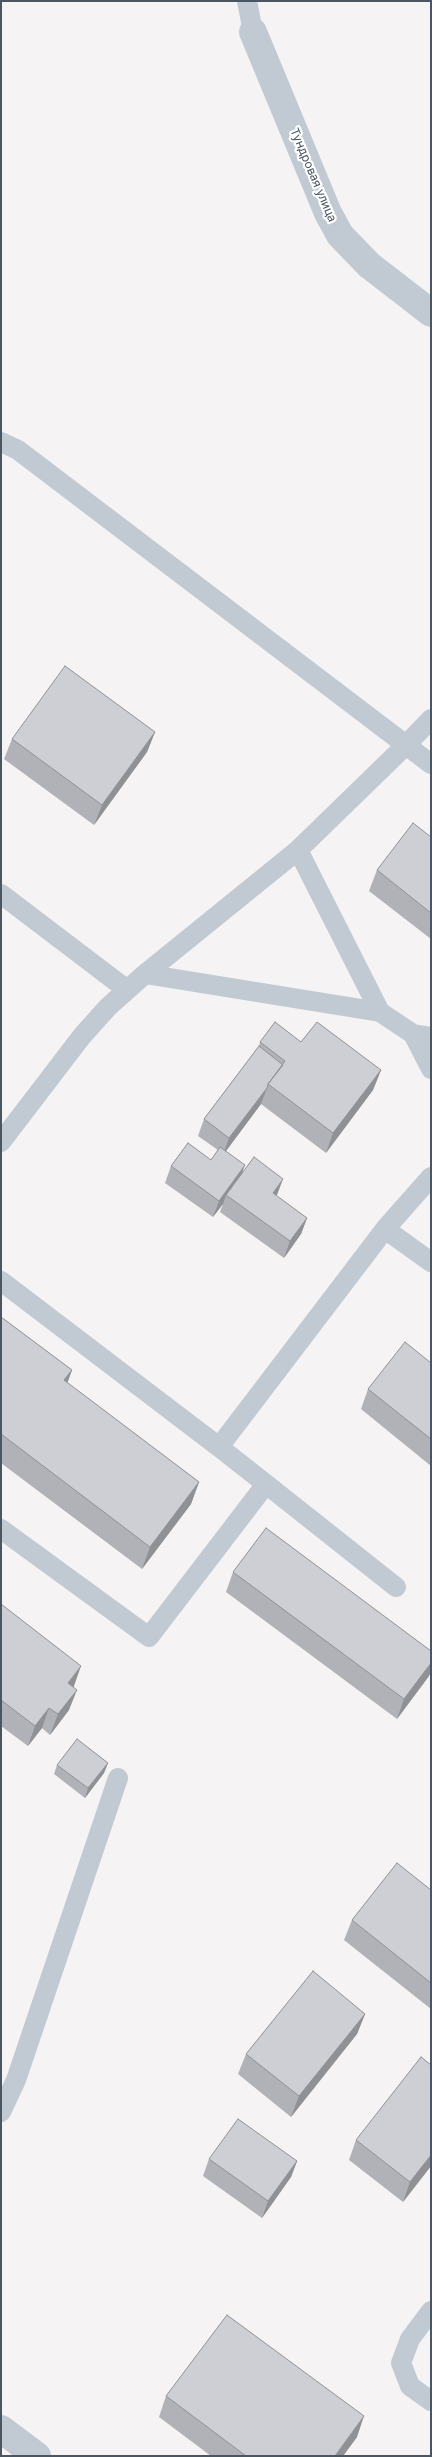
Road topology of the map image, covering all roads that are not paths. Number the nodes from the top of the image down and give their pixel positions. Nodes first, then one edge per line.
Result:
1 (247, 1) edge
2 (253, 32) joint
3 (431, 313) edge
4 (1, 442) edge
5 (431, 719) edge
6 (406, 745) junction
7 (431, 764) edge
8 (298, 850) junction
9 (1, 894) edge
10 (145, 974) junction
11 (126, 989) junction
12 (380, 1012) junction
13 (422, 1035) edge
14 (431, 1069) edge
15 (1, 1142) edge
16 (431, 1177) edge
17 (385, 1229) junction
18 (431, 1262) edge
19 (1, 1281) edge
20 (219, 1447) junction
21 (266, 1484) junction
22 (1, 1529) edge
23 (396, 1587) dead end
24 (118, 1778) dead end
25 (1, 2112) edge
26 (431, 2312) edge
27 (431, 2401) edge
28 (1, 2430) edge
29 (37, 2456) edge

1 - 2 lane
2 - 3 street, Тундровая улица
4 - 6 lane
5 - 6 lane
6 - 7 lane
6 - 8 lane
8 - 10 lane
8 - 12 lane
9 - 11 lane
10 - 11 lane
10 - 12 lane
11 - 15 lane
12 - 13 lane
13 - 14 lane
16 - 17 lane
17 - 18 lane
17 - 20 lane
19 - 20 lane
20 - 21 lane
21 - 22 lane
21 - 23 lane
24 - 25 lane
26 - 27 lane
28 - 29 street

